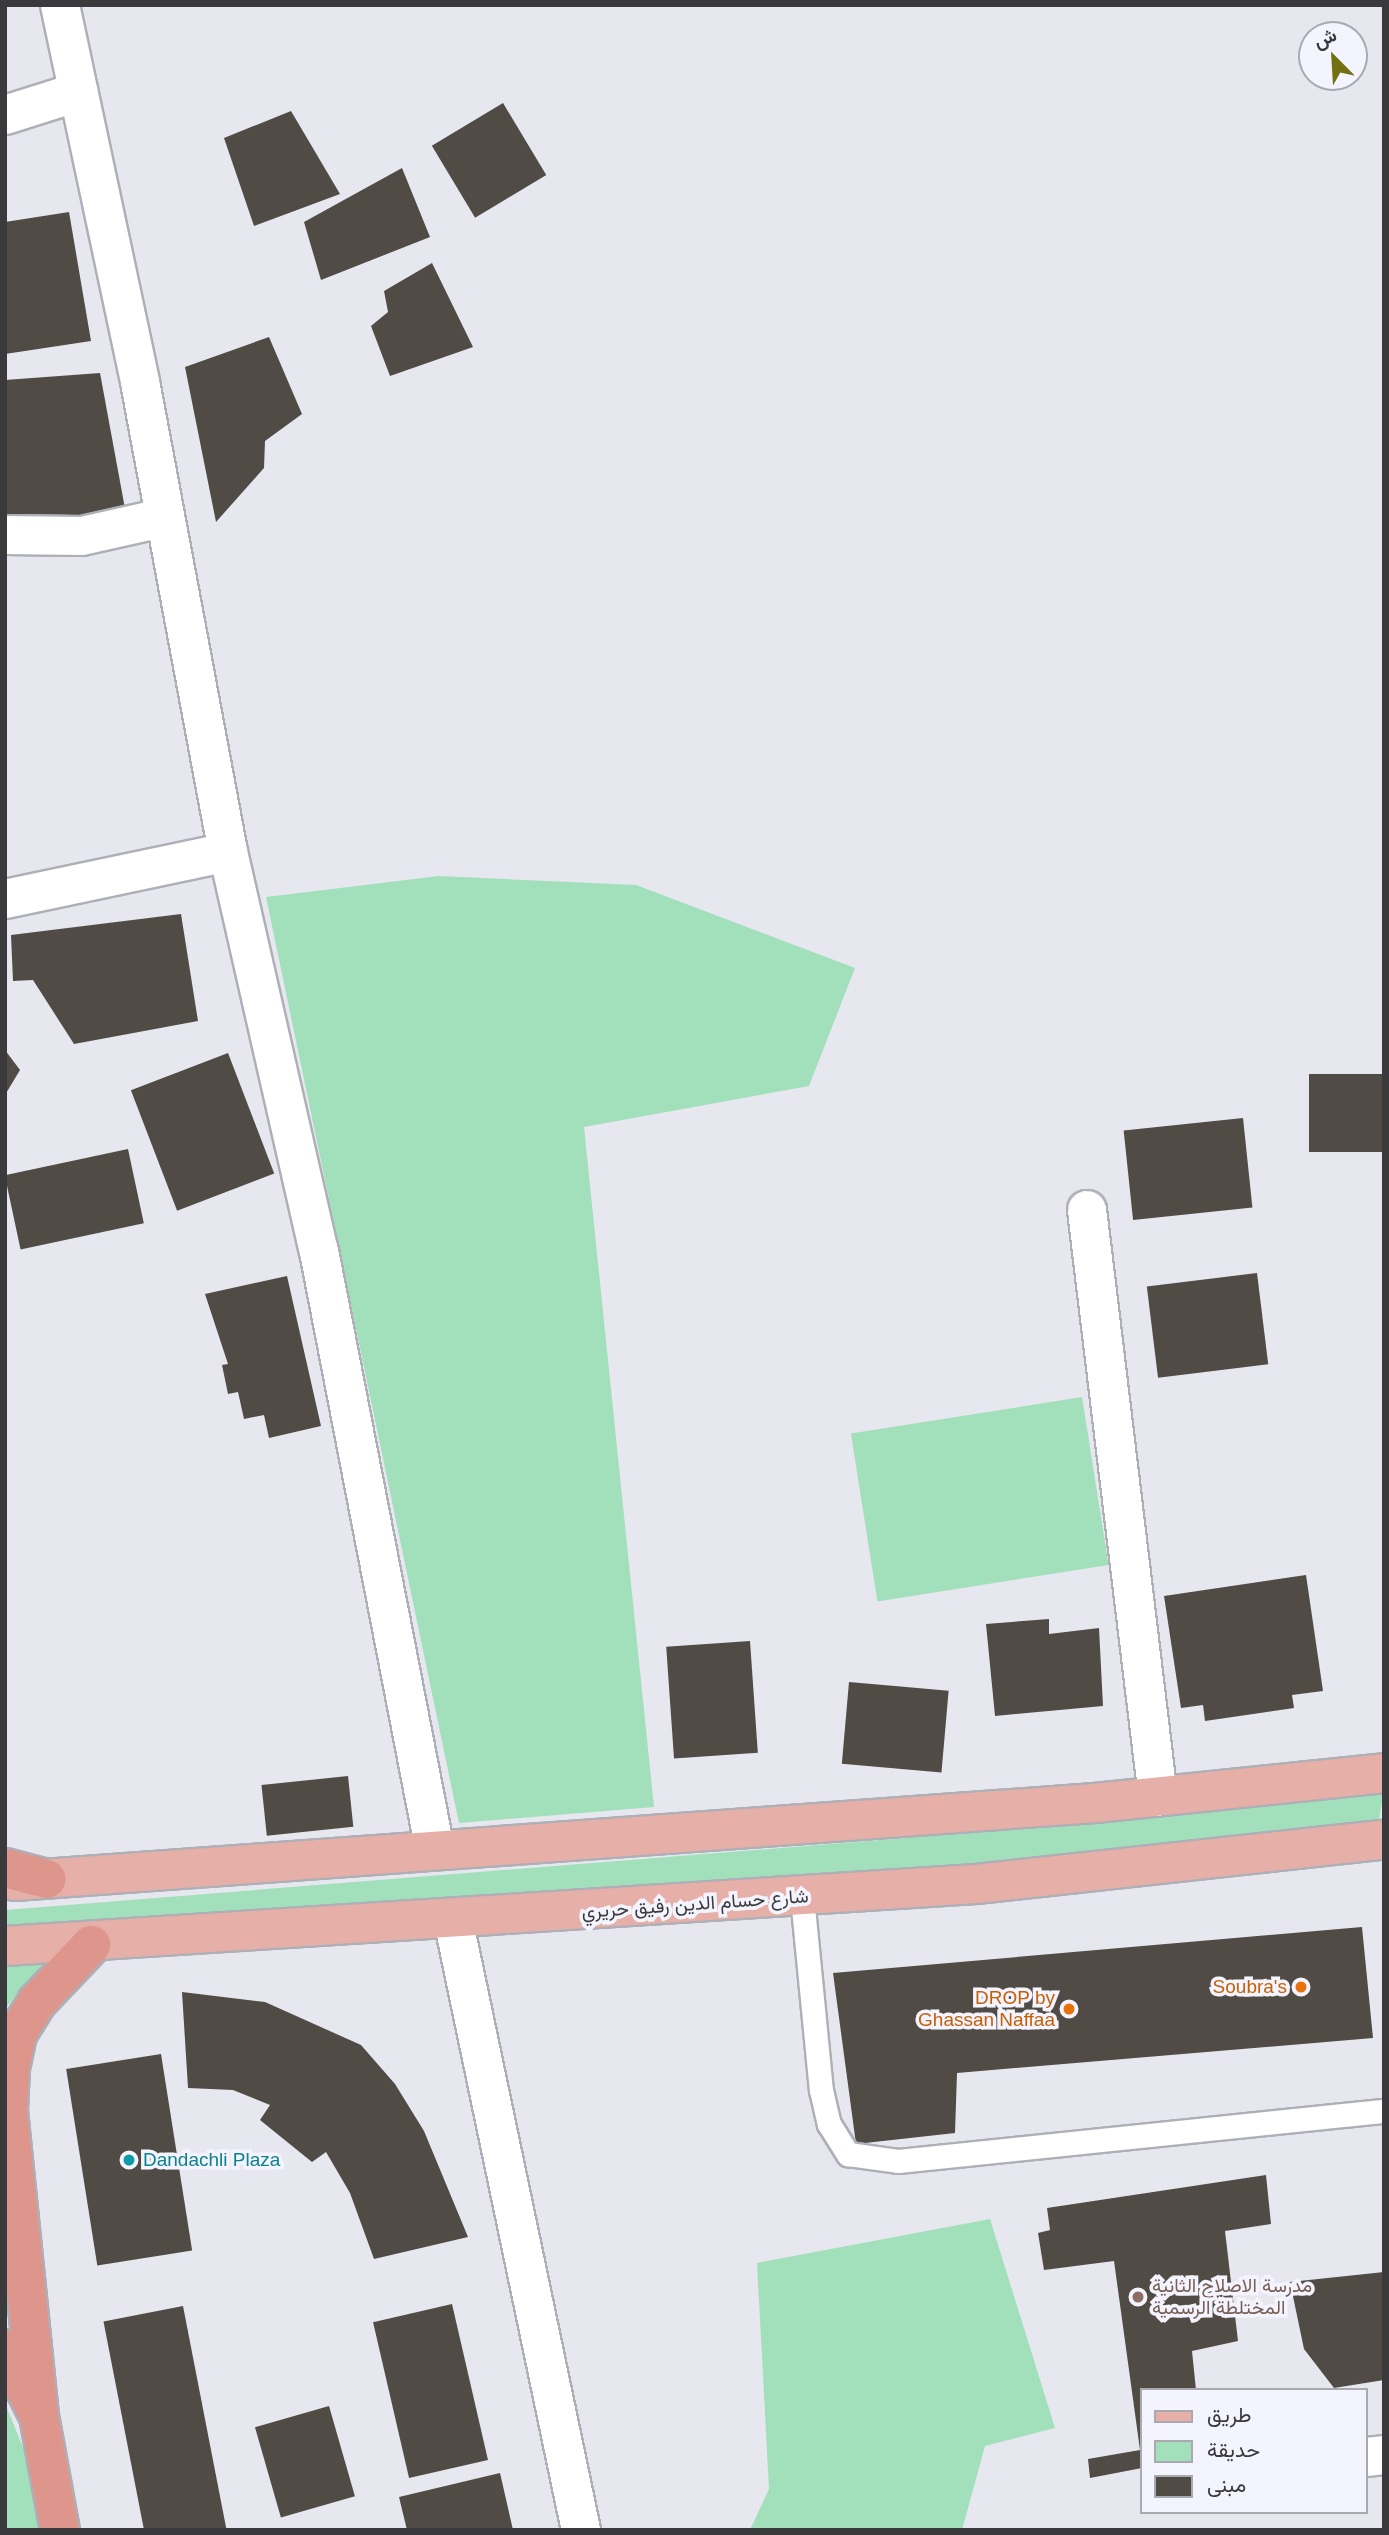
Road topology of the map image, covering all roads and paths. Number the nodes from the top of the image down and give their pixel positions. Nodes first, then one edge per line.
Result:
1 (60, 5) edge
2 (78, 92) junction
3 (5, 114) edge
4 (162, 518) junction
5 (5, 535) edge
6 (228, 852) junction
7 (5, 899) edge
8 (1087, 1210) dead end
9 (1384, 1773) edge
10 (1158, 1797) junction
11 (1383, 1844) edge
12 (435, 1850) junction
13 (5, 1868) edge
14 (47, 1879) junction
15 (5, 1882) edge
16 (802, 1897) junction
17 (453, 1919) junction
18 (91, 1945) junction
19 (5, 1946) edge
20 (1384, 2111) edge
21 (5, 2349) edge
22 (40, 2416) junction
23 (61, 2530) edge
24 (581, 2530) edge

1 - 2 street
2 - 3 street
2 - 4 street
4 - 5 street
4 - 6 street
6 - 7 street
6 - 12 street
8 - 10 street
9 - 10 main road
10 - 12 main road
11 - 16 main road, شارع حسام الدين رفيق حريري
12 - 14 main road
13 - 14 highway
14 - 15 main road
16 - 17 main road, شارع حسام الدين رفيق حريري
16 - 20 lane
17 - 18 main road, شارع حسام الدين رفيق حريري
17 - 24 street
18 - 19 main road, شارع حسام الدين رفيق حريري
18 - 22 highway
21 - 22 highway
22 - 23 highway

